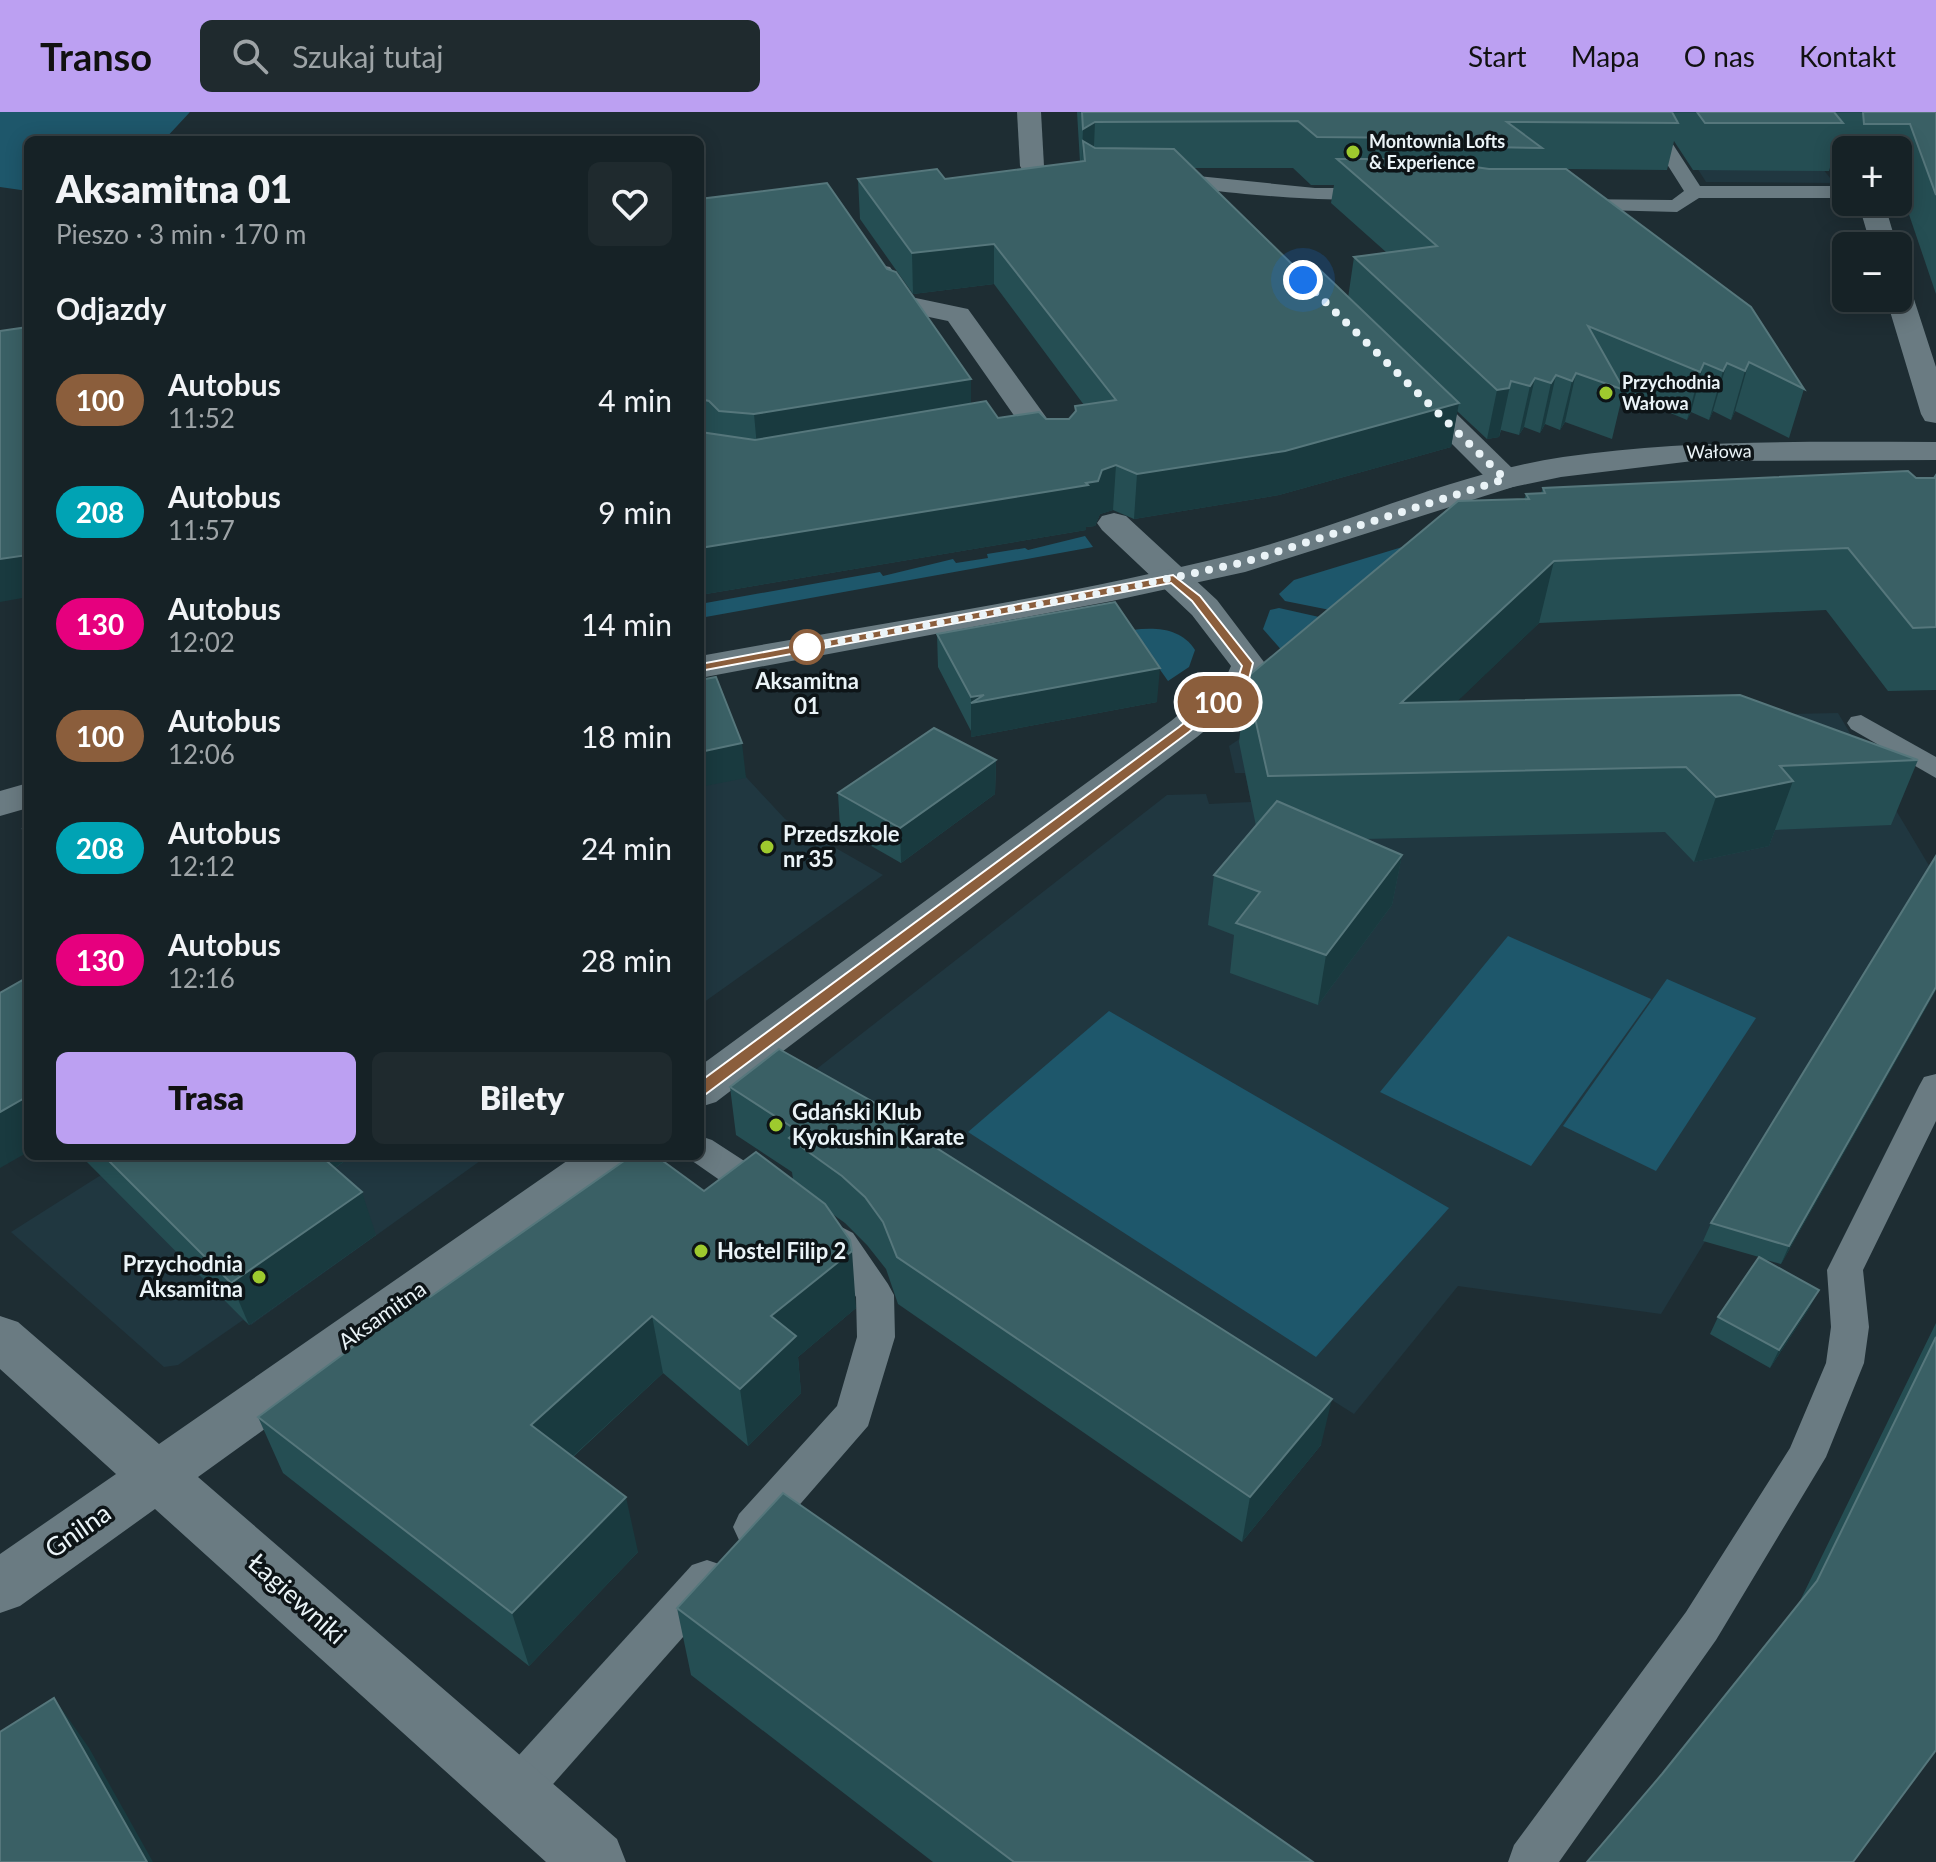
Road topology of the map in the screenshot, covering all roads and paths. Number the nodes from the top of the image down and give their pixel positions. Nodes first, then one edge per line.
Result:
1 (1029, 112) edge
2 (1643, 112) edge
3 (1798, 112) edge
4 (1832, 154) edge
5 (1032, 166) edge
6 (1148, 179) edge
7 (1694, 192) junction
8 (1832, 192) edge
9 (1399, 194) edge
10 (1548, 205) edge
11 (865, 251) edge
12 (1904, 312) edge
13 (1392, 368) edge
14 (1936, 414) edge
15 (1936, 451) edge
16 (1056, 453) edge
17 (1505, 479) junction
18 (1114, 523) dead end
19 (1173, 579) junction
20 (704, 666) edge
21 (1861, 723) dead end
22 (1936, 769) edge
23 (24, 796) edge
24 (0, 804) edge
25 (1936, 1086) edge
26 (704, 1087) edge
27 (704, 1152) edge
28 (603, 1160) edge
29 (0, 1337) edge
30 (156, 1476) junction
31 (0, 1587) edge
32 (515, 1793) junction
33 (588, 1860) edge
34 (1531, 1862) edge

1 - 5 street
2 - 7 lane
3 - 4 street
6 - 9 lane
7 - 8 lane
7 - 10 lane
11 - 16 street
12 - 14 street
13 - 17 street
15 - 17 street, Wałowa
17 - 19 street, Wałowa
18 - 19 street
19 - 20 street, Wałowa
19 - 26 street
21 - 22 lane
23 - 24 street
25 - 34 lane
27 - 32 lane
28 - 30 street, Aksamitna
29 - 30 street, Łagiewniki
30 - 31 street, Gnilna
30 - 32 street, Łagiewniki
32 - 33 street, Łagiewniki

